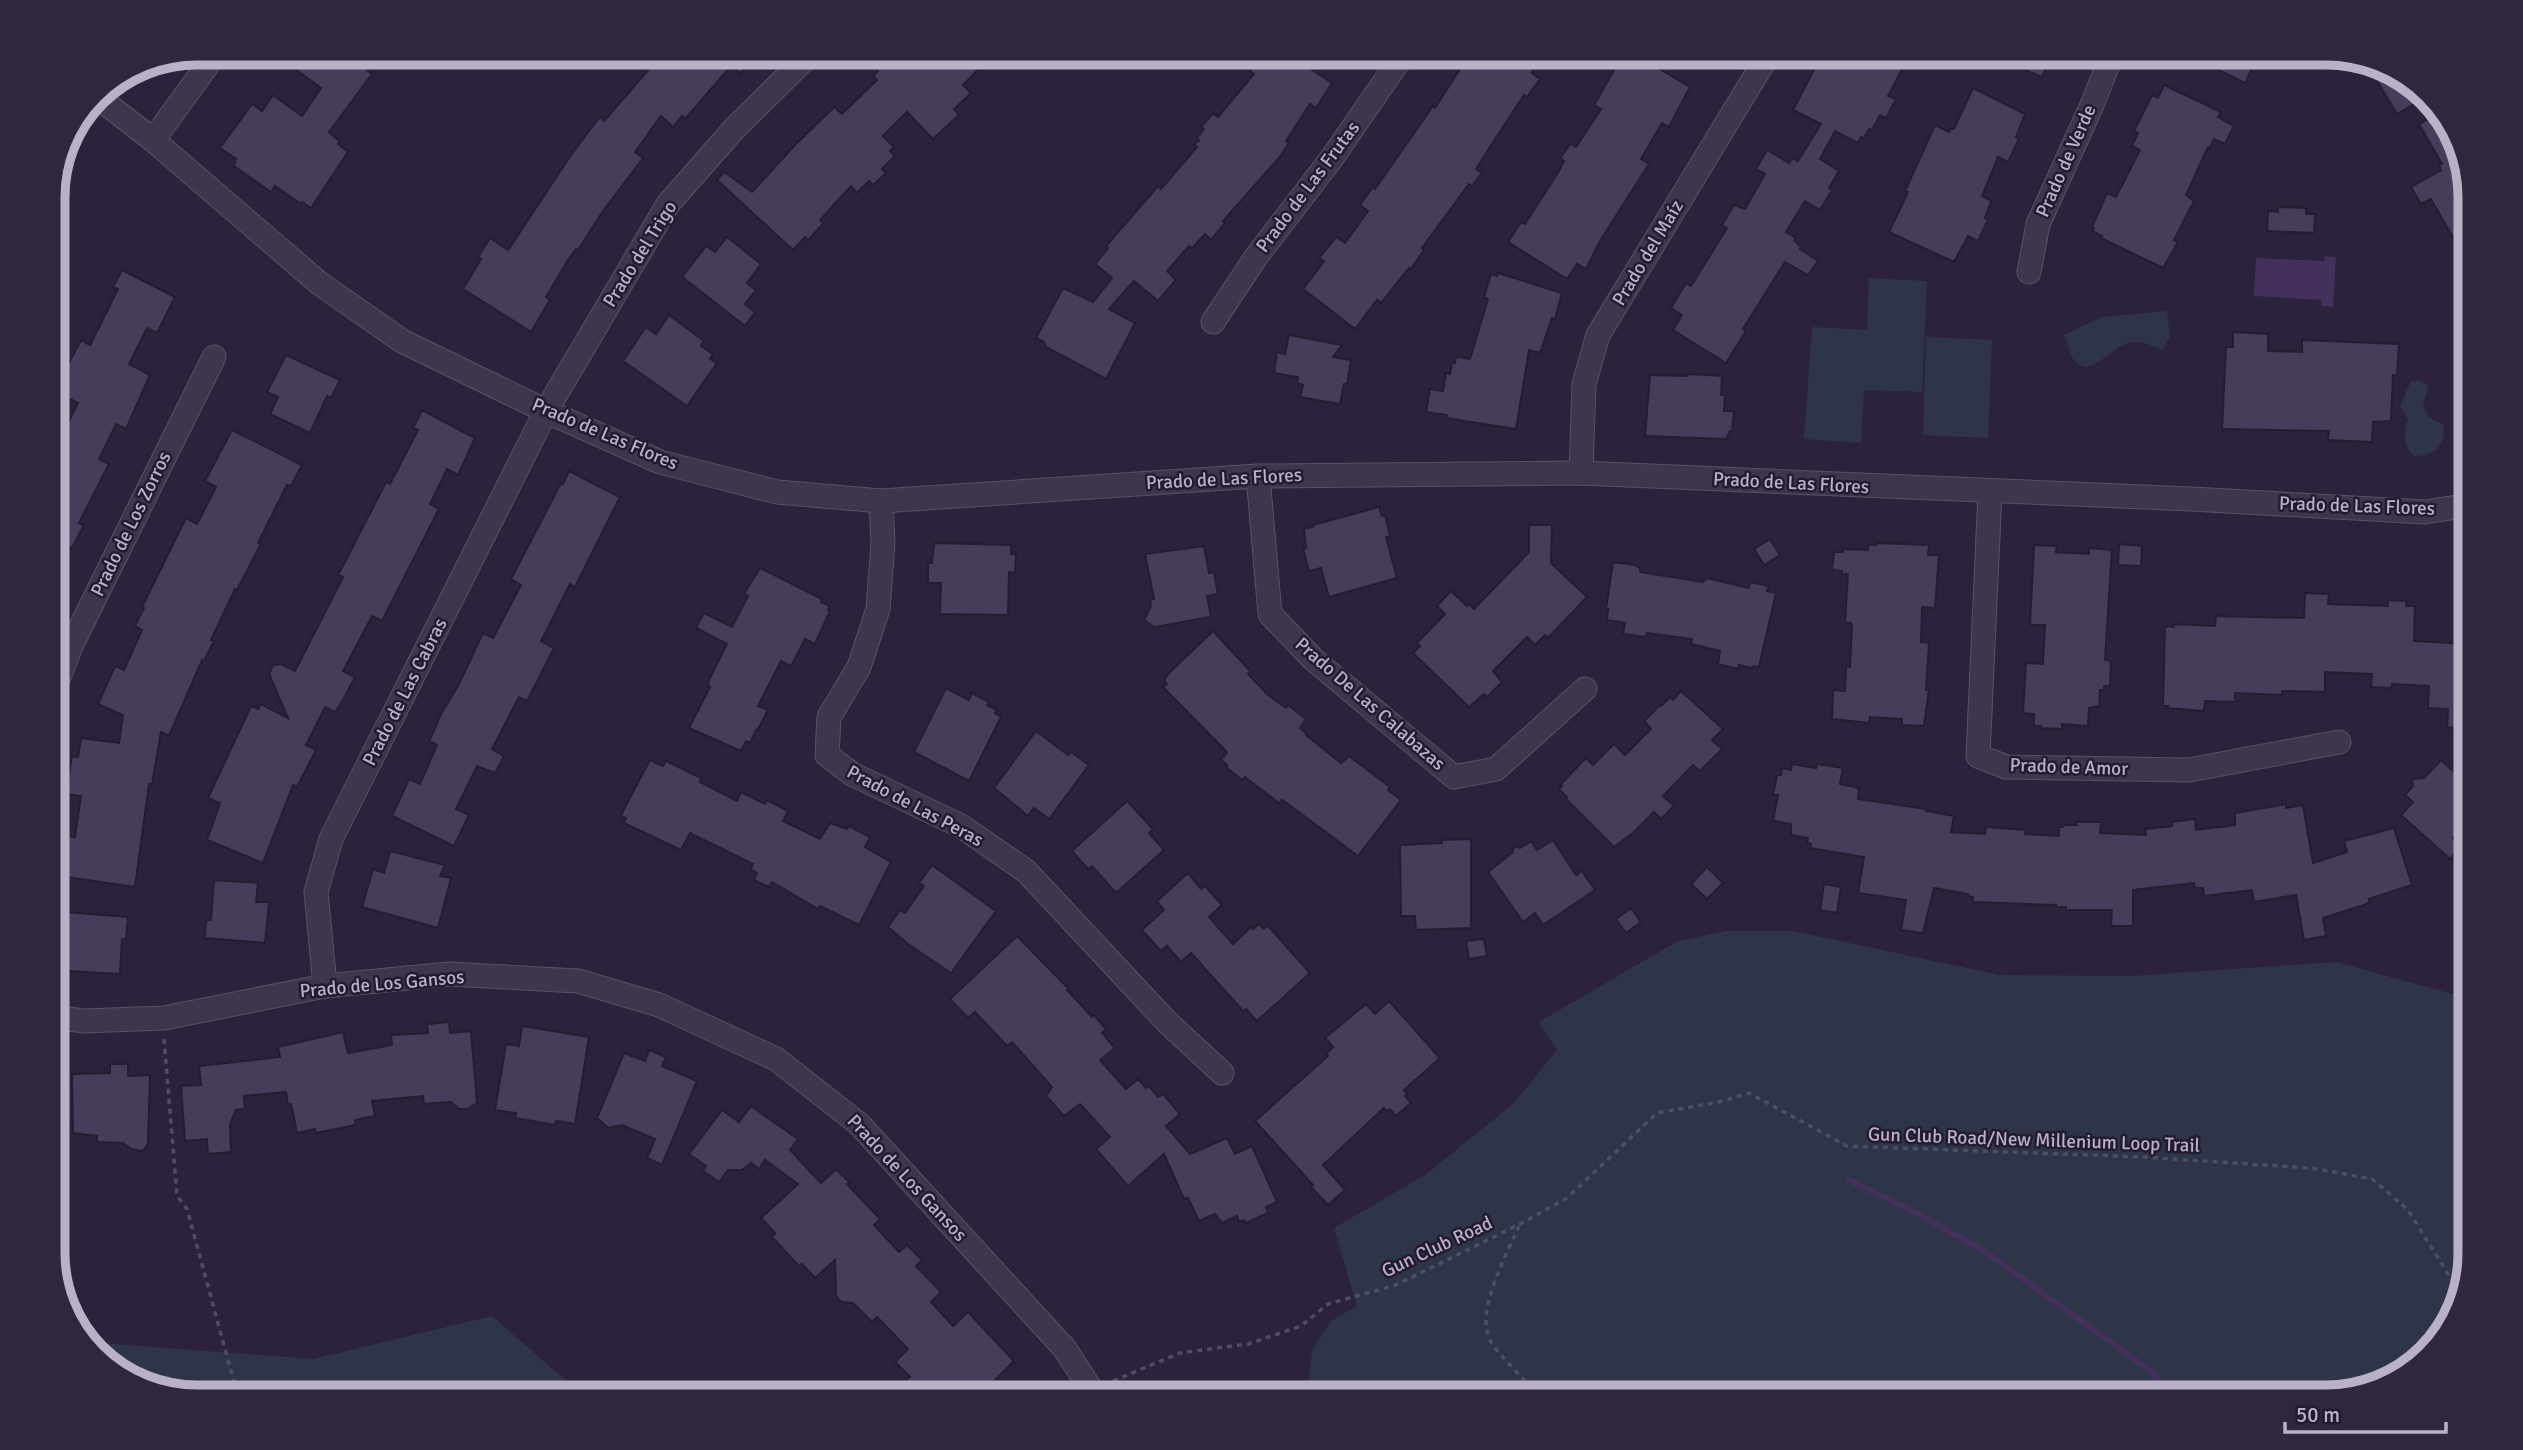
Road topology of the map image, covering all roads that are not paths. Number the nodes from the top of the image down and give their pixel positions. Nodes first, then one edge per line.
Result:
1 (207, 65) edge
2 (798, 65) edge
3 (1396, 65) edge
4 (1762, 65) edge
5 (2108, 65) edge
6 (104, 102) edge
7 (153, 140) junction
8 (2029, 272) dead end
9 (1213, 322) dead end
10 (214, 357) dead end
11 (546, 411) junction
12 (1581, 472) junction
13 (1258, 476) junction
14 (1990, 492) junction
15 (881, 501) junction
16 (2458, 507) edge
17 (65, 662) edge
18 (1585, 689) dead end
19 (2339, 742) dead end
20 (324, 986) junction
21 (65, 1019) edge
22 (1222, 1073) dead end
23 (1088, 1385) edge

1 - 7 street
2 - 11 street, Prado del Trigo
3 - 9 street, Prado de Las Frutas
4 - 12 street, Prado del Maíz
5 - 8 street, Prado de Verde
6 - 7 street, Prado de Las Flores
7 - 11 street, Prado de Las Flores
10 - 17 street, Prado de Los Zorros
11 - 15 street, Prado de Las Flores
11 - 20 street, Prado de Las Cabras
12 - 13 street, Prado de Las Flores
12 - 14 street, Prado de Las Flores
13 - 15 street, Prado de Las Flores
13 - 18 street, Prado De Las Calabazas
14 - 16 street, Prado de Las Flores
14 - 19 street, Prado de Amor
15 - 22 street, Prado de Las Peras
20 - 21 street, Prado de Los Gansos
20 - 23 street, Prado de Los Gansos

